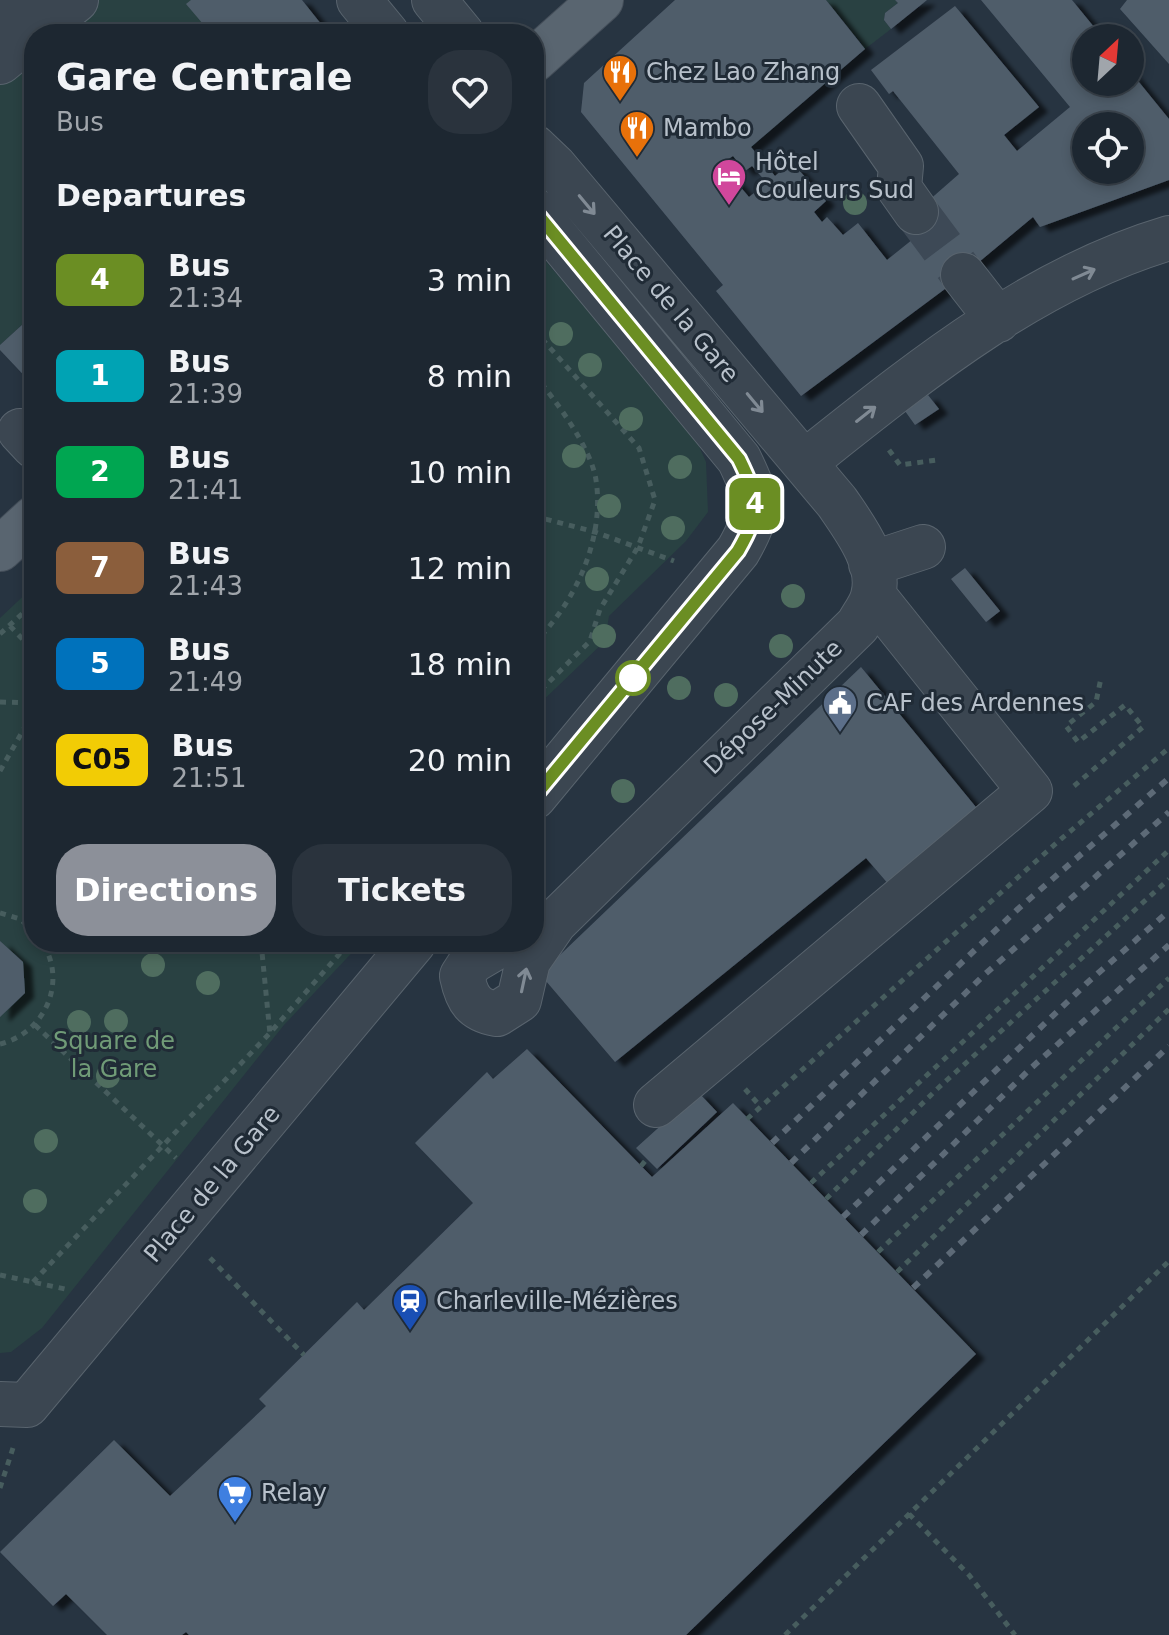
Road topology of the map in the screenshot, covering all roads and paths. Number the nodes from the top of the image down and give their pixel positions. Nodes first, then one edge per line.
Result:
1 (30, 0) edge
2 (76, 0) edge
3 (359, 0) edge
4 (398, 0) edge
5 (434, 0) edge
6 (601, 0) edge
7 (0, 18) edge
8 (46, 24) edge
9 (379, 24) edge
10 (418, 24) edge
11 (454, 24) edge
12 (24, 42) edge
13 (544, 51) edge
14 (0, 62) edge
15 (859, 106) dead end
16 (544, 157) edge
17 (916, 212) tunnel mouth
18 (544, 222) edge
19 (1169, 238) edge
20 (963, 275) tunnel mouth
21 (998, 320) junction
22 (544, 341) edge
23 (544, 386) edge
24 (884, 444) dead end
25 (937, 460) dead end
26 (805, 462) junction
27 (544, 519) edge
28 (24, 527) edge
29 (595, 532) junction
30 (915, 538) dead end
31 (638, 547) junction
32 (0, 549) edge
33 (869, 567) junction
34 (716, 577) junction
35 (24, 613) edge
36 (10, 626) junction
37 (544, 633) edge
38 (0, 634) edge
39 (24, 641) edge
40 (544, 687) edge
41 (0, 702) edge
42 (24, 703) edge
43 (24, 729) edge
44 (1169, 748) edge
45 (0, 771) edge
46 (544, 785) edge
47 (1169, 850) edge
48 (1169, 879) edge
49 (0, 913) edge
50 (24, 922) edge
51 (545, 927) edge
52 (48, 952) edge
53 (262, 952) edge
54 (341, 952) edge
55 (406, 952) edge
56 (488, 952) edge
57 (532, 952) edge
58 (1169, 978) edge
59 (1169, 1009) edge
60 (35, 1025) junction
61 (269, 1034) junction
62 (0, 1044) edge
63 (656, 1105) dead end
64 (277, 1106) junction
65 (747, 1119) dead end
66 (164, 1146) junction
67 (647, 1159) dead end
68 (641, 1166) dead end
69 (811, 1183) dead end
70 (208, 1189) junction
71 (826, 1199) dead end
72 (178, 1225) junction
73 (878, 1252) dead end
74 (1169, 1261) edge
75 (897, 1272) dead end
76 (0, 1275) edge
77 (33, 1282) junction
78 (101, 1318) junction
79 (304, 1355) dead end
80 (0, 1404) edge
81 (909, 1514) junction
82 (785, 1635) edge
83 (1015, 1635) edge

1 - 7 street
2 - 8 street
3 - 9 street
4 - 10 street
5 - 11 street
6 - 13 main road
12 - 14 street
15 - 17 street
16 -> 26 street, Place de la Gare
18 - 34 street, Place de la Gare
21 -> 19 street
20 - 21 street
26 -> 21 street
22 - 31 path
23 - 29 path
24 - 25 path
26 - 33 street
27 - 29 path
28 - 32 main road
29 - 31 path
29 - 37 path
30 - 33 street
31 - 34 path
31 - 40 path
33 - 51 street, Dépose-Minute
33 - 63 street
34 - 46 street, Place de la Gare
35 - 36 path
36 - 38 path
36 - 39 path
41 - 42 path
43 - 45 path
44 - 65 path
47 - 69 path
48 - 71 path
49 - 50 path
52 - 60 path
53 - 61 path
54 - 61 path
55 - 64 street, Place de la Gare
56 -> 57 street, Dépose-Minute
58 - 73 path
59 - 75 path
60 - 62 path
60 - 66 path
61 - 64 path
61 - 66 path
64 - 70 street, Place de la Gare
66 - 70 path
66 - 77 path
67 - 68 path
70 - 72 street, Place de la Gare
72 - 78 street, Place de la Gare
72 - 79 path
74 - 81 path
76 - 77 path
77 - 78 path
78 - 80 street, Place de la Gare
81 - 82 path
81 - 83 path

